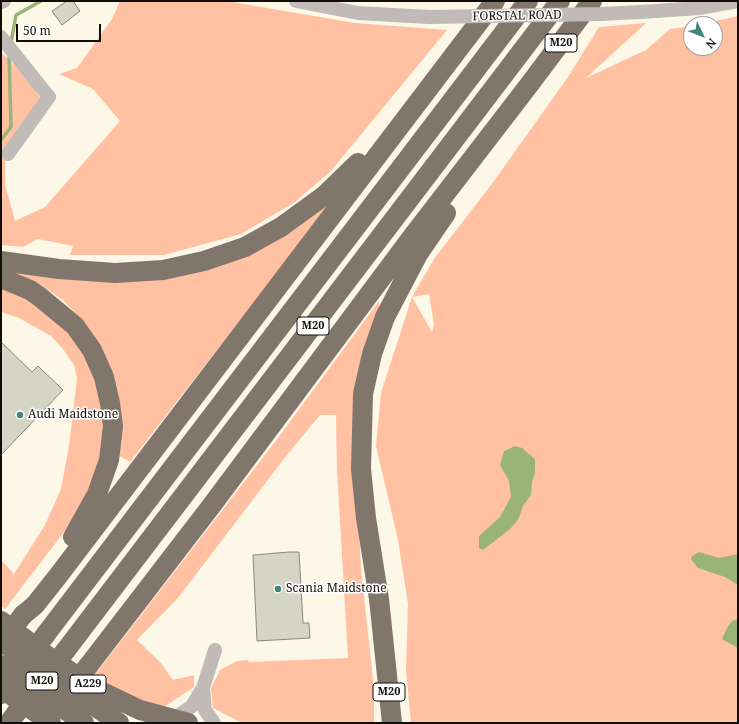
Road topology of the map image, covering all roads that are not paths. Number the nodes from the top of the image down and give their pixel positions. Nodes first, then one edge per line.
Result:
1 (296, 1) edge
2 (495, 1) edge
3 (528, 1) edge
4 (560, 1) edge
5 (592, 1) edge
6 (738, 1) edge
7 (477, 24) junction
8 (1, 37) edge
9 (529, 85) junction
10 (8, 154) dead end
11 (1, 261) edge
12 (1, 278) edge
13 (23, 615) junction
14 (1, 621) edge
15 (1, 641) edge
16 (1, 644) edge
17 (215, 650) dead end
18 (384, 662) junction
19 (1, 665) edge
20 (1, 688) edge
21 (204, 688) junction
22 (1, 694) edge
23 (13, 718) edge
24 (181, 721) edge
25 (43, 723) edge
26 (51, 723) edge
27 (84, 723) edge
28 (119, 723) edge
29 (214, 723) edge
30 (379, 723) edge
31 (392, 723) edge

1 - 6 street, FORSTAL ROAD, bridge
2 - 7 highway
3 - 22 highway, M20, bridge
4 - 23 highway, M20, bridge
5 - 9 highway, M20
7 - 11 highway
7 - 13 highway
8 - 10 street
9 - 18 highway, M20
9 - 25 highway, M20, bridge
12 - 13 highway
13 - 16 highway, bridge
14 - 24 highway, A229
15 - 28 highway, A229
17 - 21 street
18 - 30 highway, M20
18 - 31 highway, M20
19 - 27 highway, A229
20 - 26 highway
21 - 24 street
21 - 29 street

